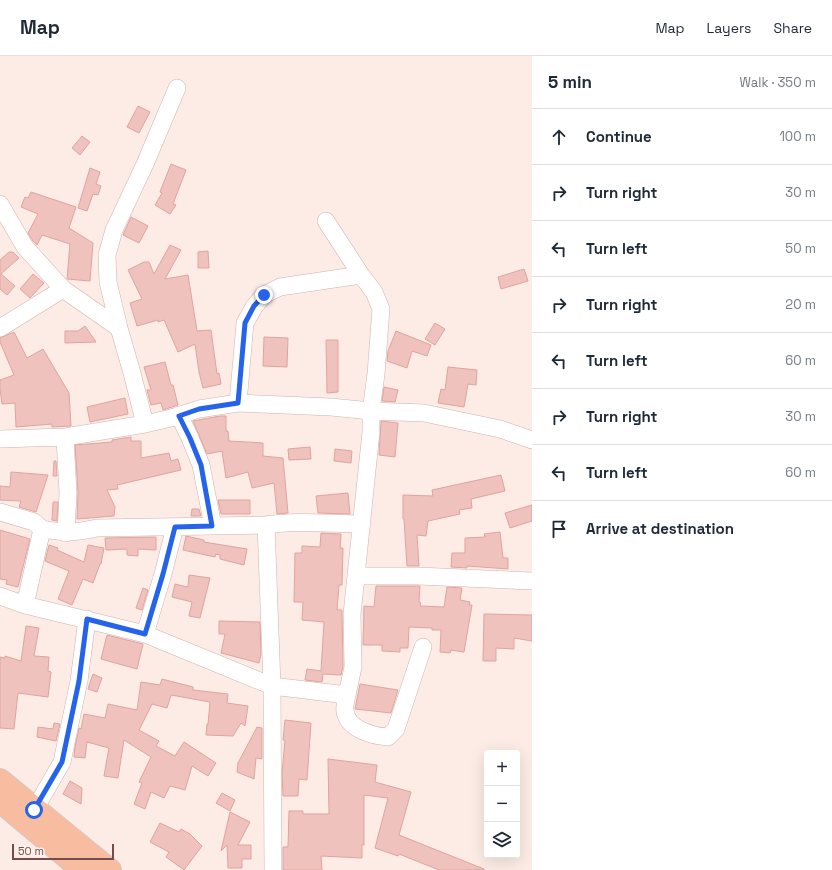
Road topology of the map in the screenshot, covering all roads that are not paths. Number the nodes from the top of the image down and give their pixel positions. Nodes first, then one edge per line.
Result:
1 (177, 88) dead end
2 (0, 204) edge
3 (326, 221) dead end
4 (361, 275) junction
5 (63, 289) junction
6 (0, 328) edge
7 (118, 328) junction
8 (238, 403) junction
9 (371, 411) junction
10 (179, 416) junction
11 (145, 424) junction
12 (65, 437) junction
13 (0, 439) edge
14 (532, 440) edge
15 (0, 512) edge
16 (362, 524) junction
17 (266, 525) junction
18 (212, 526) junction
19 (175, 527) junction
20 (42, 529) junction
21 (66, 533) junction
22 (356, 576) junction
23 (532, 581) edge
24 (0, 596) edge
25 (24, 605) junction
26 (87, 619) junction
27 (145, 634) junction
28 (423, 647) dead end
29 (272, 686) junction
30 (346, 696) junction
31 (0, 780) edge
32 (0, 801) edge
33 (34, 810) junction
34 (82, 870) edge
35 (110, 870) edge
36 (273, 870) edge

1 - 7 street
2 - 5 street
3 - 4 street
4 - 8 street
4 - 9 street
5 - 6 street
5 - 7 street
7 - 11 street
8 - 9 street
8 - 10 street
9 - 14 street
9 - 16 street
10 - 11 street
10 - 18 street
11 - 12 street
12 - 13 street
12 - 21 street
15 - 20 street
16 - 17 street
16 - 22 street
17 - 18 street
17 - 29 street
18 - 19 street
19 - 21 street
19 - 27 street
20 - 21 street
20 - 25 street
22 - 23 street
22 - 30 street
24 - 25 street
25 - 26 street
26 - 27 street
26 - 33 street
27 - 29 street
28 - 30 street
29 - 30 street
29 - 36 street
31 - 33 main road
32 - 34 main road
33 - 35 main road

